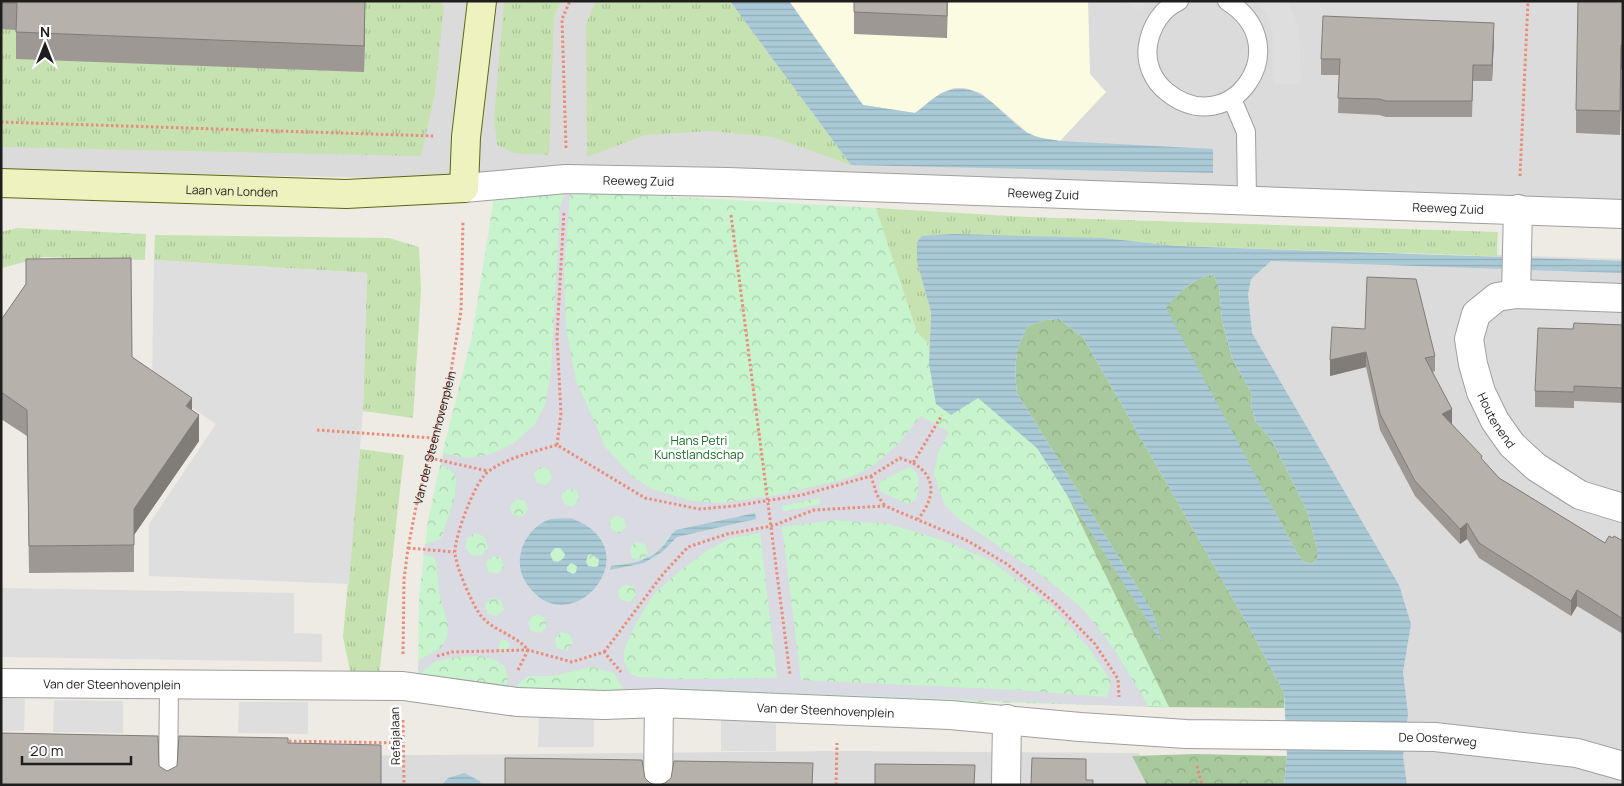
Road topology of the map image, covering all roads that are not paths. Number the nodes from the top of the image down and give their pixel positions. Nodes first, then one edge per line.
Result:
1 (482, 1) edge
2 (1180, 1) edge
3 (1227, 1) edge
4 (1232, 99) junction
5 (1, 183) edge
6 (464, 188) junction
7 (1247, 200) junction
8 (1518, 209) junction
9 (1623, 214) edge
10 (1516, 294) junction
11 (1623, 298) edge
12 (1623, 508) edge
13 (1, 683) edge
14 (169, 684) junction
15 (659, 704) junction
16 (1006, 719) junction
17 (1250, 735) joint
18 (1623, 766) edge
19 (168, 785) edge
20 (658, 785) edge
21 (1006, 785) edge

1 - 6 street
2 - 4 lane
3 - 4 lane
4 - 7 lane
5 - 6 street, Laan van Londen
6 - 7 street, Reeweg Zuid
7 - 8 street, Reeweg Zuid
8 - 9 street, Reeweg Zuid
8 - 10 street
10 - 11 street, Houtenend
10 - 12 street, Houtenend
13 - 14 street, Van der Steenhovenplein
14 - 15 street, Van der Steenhovenplein
14 - 19 lane
15 - 16 street, Van der Steenhovenplein
15 - 20 street
16 - 17 street, Van der Steenhovenplein
16 - 21 street
17 - 18 street, De Oosterweg

